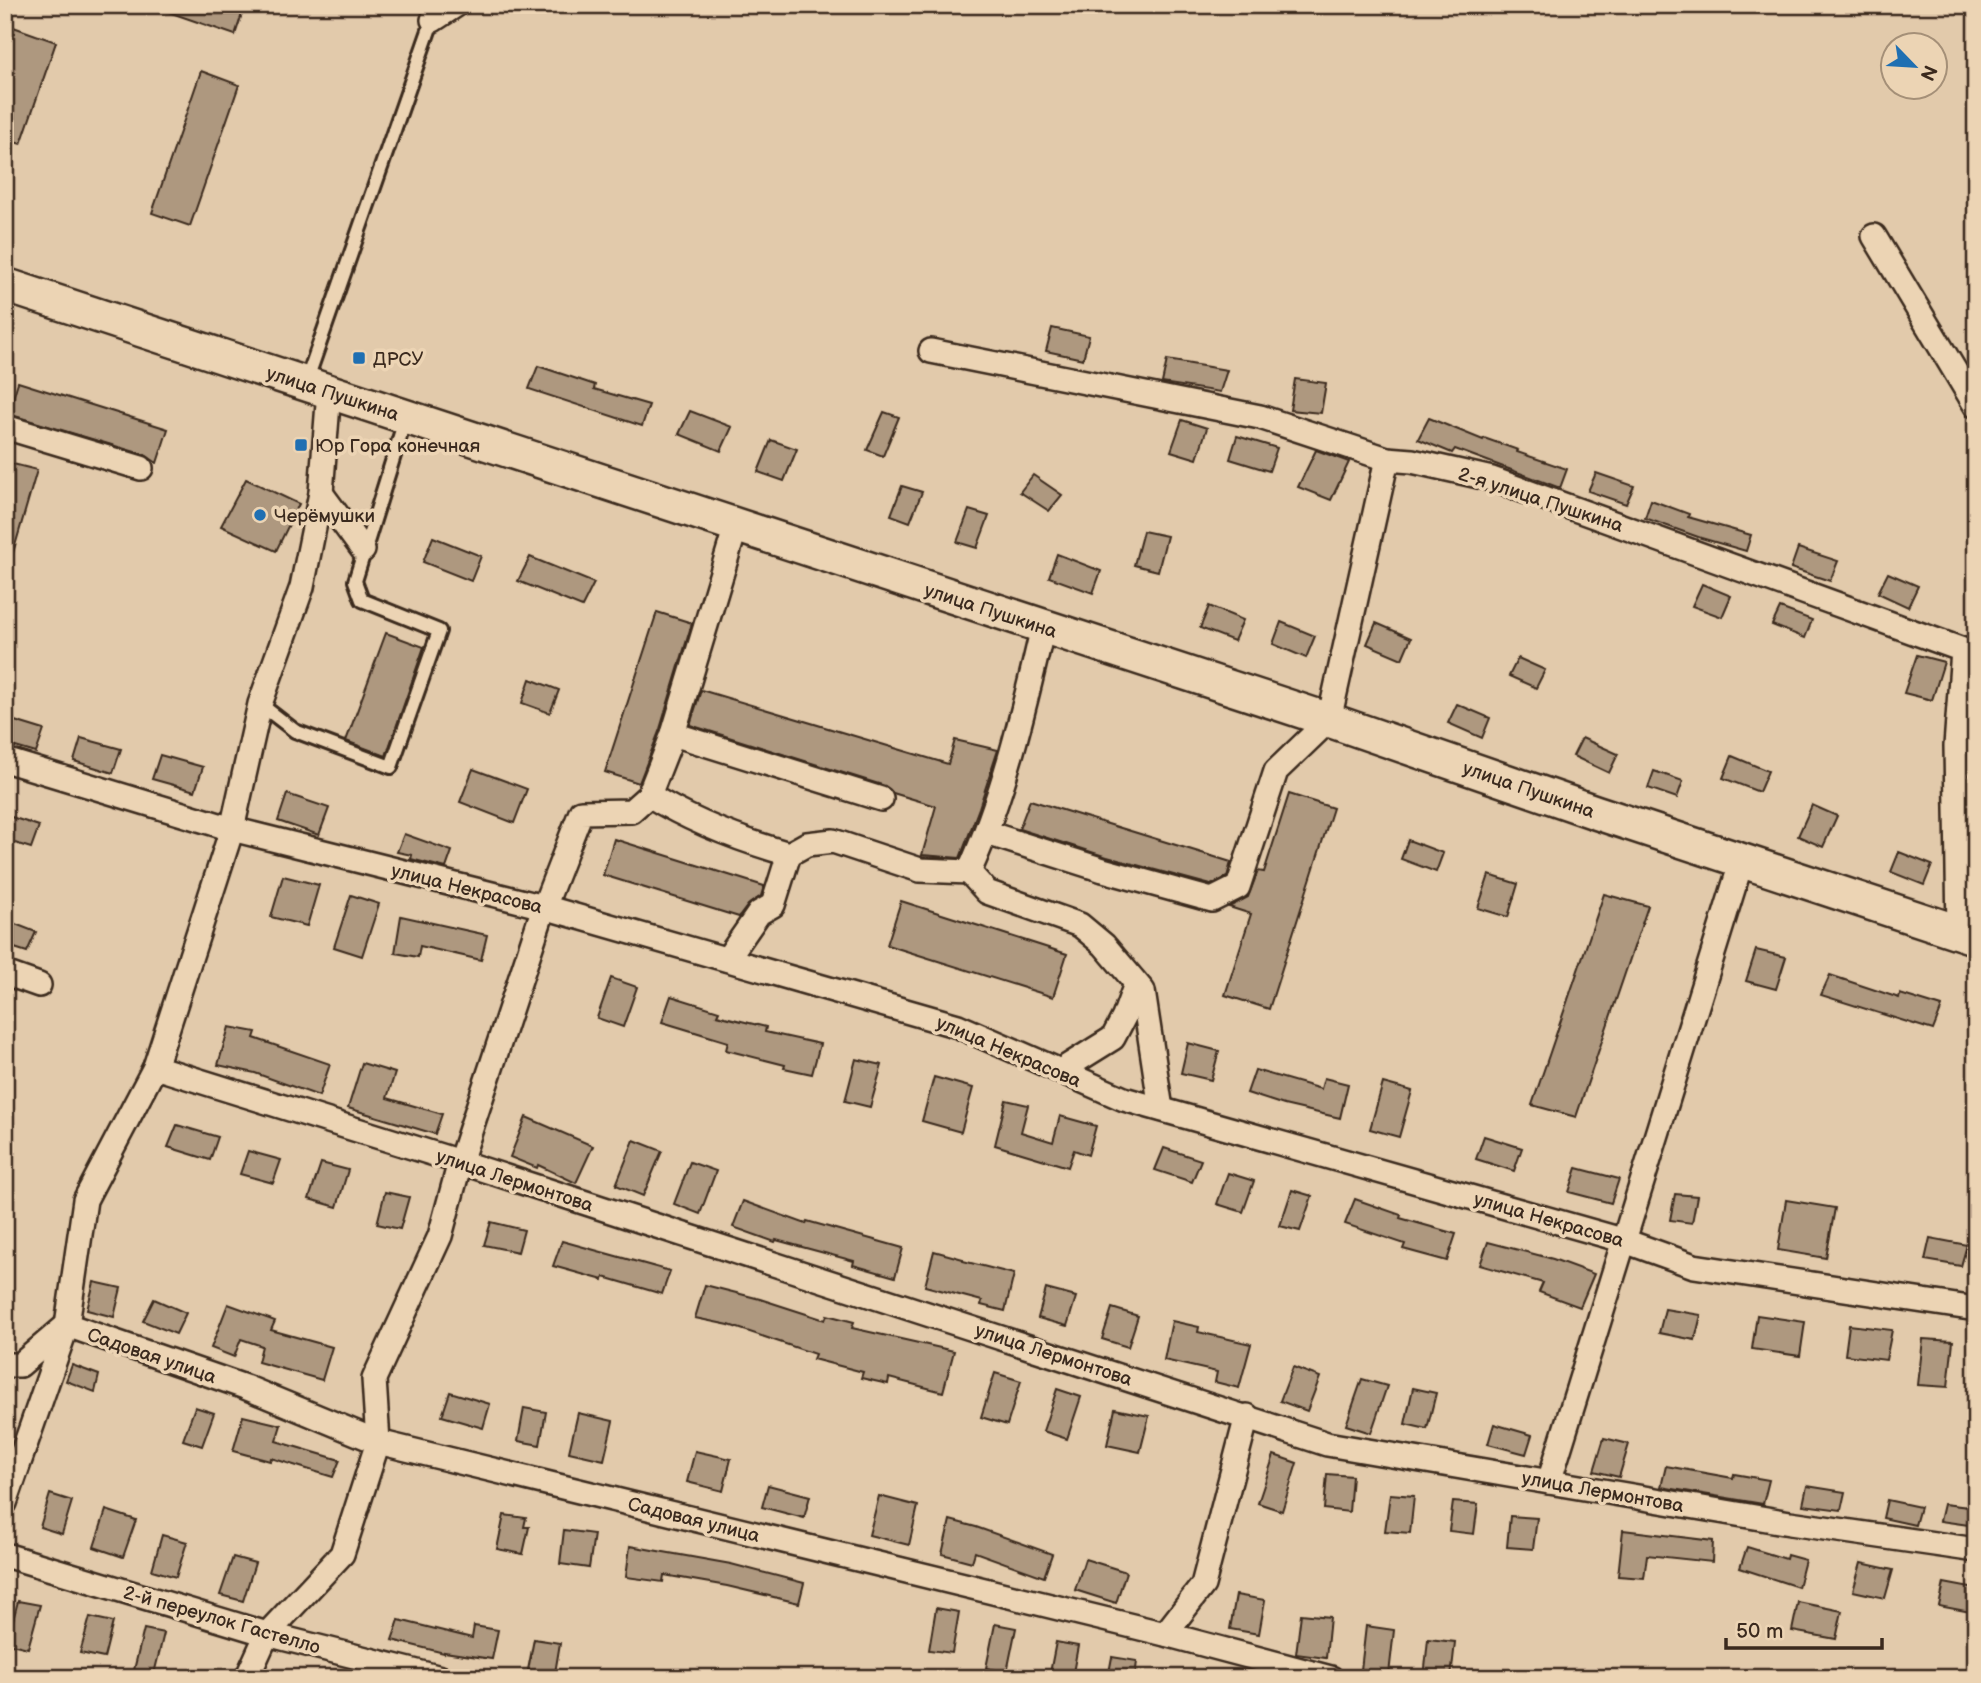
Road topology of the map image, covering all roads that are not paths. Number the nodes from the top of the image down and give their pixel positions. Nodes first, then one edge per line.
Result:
1 (456, 5) edge
2 (434, 13) edge
3 (1874, 236) dead end
4 (5, 285) edge
5 (931, 351) dead end
6 (317, 388) junction
7 (1976, 406) edge
8 (406, 417) junction
9 (5, 427) edge
10 (1387, 459) junction
11 (141, 468) dead end
12 (321, 493) junction
13 (736, 526) junction
14 (363, 550) junction
15 (1043, 627) junction
16 (260, 704) junction
17 (1329, 720) junction
18 (673, 734) junction
19 (1966, 749) edge
20 (5, 760) edge
21 (649, 795) junction
22 (881, 799) dead end
23 (232, 829) junction
24 (987, 833) junction
25 (789, 854) junction
26 (1742, 860) junction
27 (968, 872) junction
28 (544, 907) junction
29 (1967, 935) edge
30 (727, 959) junction
31 (5, 973) edge
32 (1136, 984) junction
33 (39, 985) dead end
34 (155, 1066) junction
35 (1060, 1071) junction
36 (1161, 1109) junction
37 (460, 1162) junction
38 (1622, 1240) junction
39 (1976, 1309) edge
40 (68, 1325) junction
41 (5, 1365) edge
42 (1247, 1416) junction
43 (379, 1442) junction
44 (1549, 1482) junction
45 (5, 1503) edge
46 (1976, 1550) edge
47 (5, 1555) edge
48 (267, 1634) junction
49 (1165, 1634) junction
50 (247, 1678) edge
51 (441, 1678) edge
52 (1331, 1678) edge

1 - 2 street
2 - 6 lane
3 - 7 street
4 - 6 main road, улица Пушкина
5 - 10 street, 2-я улица Пушкина
6 - 8 main road, улица Пушкина
6 - 12 street
8 - 13 main road, улица Пушкина
8 - 14 lane
9 - 11 street
10 - 17 street
10 - 19 street, 2-я улица Пушкина
12 - 14 street
12 - 16 street
13 - 15 main road, улица Пушкина
13 - 18 street
14 - 16 lane
15 - 17 main road, улица Пушкина
15 - 24 street
16 - 23 street
17 - 24 street
17 - 26 main road, улица Пушкина
18 - 21 street
18 - 22 street
19 - 29 street, 2-я улица Пушкина
20 - 23 street, улица Некрасова
21 - 25 street
21 - 28 street
23 - 28 street, улица Некрасова
23 - 34 street
24 - 27 street
25 - 27 street
25 - 30 street
26 - 29 main road, улица Пушкина
26 - 38 street
27 - 32 street
28 - 30 street, улица Некрасова
28 - 37 street
30 - 35 street, улица Некрасова
31 - 33 street
32 - 35 street
32 - 36 street
34 - 37 street, улица Лермонтова
34 - 40 street
35 - 36 street, улица Некрасова
36 - 38 street, улица Некрасова
37 - 42 street, улица Лермонтова
37 - 43 street
38 - 39 street, улица Некрасова
38 - 44 street
40 - 41 street
40 - 43 street, Садовая улица
40 - 45 street
42 - 44 street, улица Лермонтова
42 - 49 street
43 - 48 street
43 - 49 street, Садовая улица
44 - 46 street, улица Лермонтова
47 - 48 street, 2-й переулок Гастелло
48 - 50 street
48 - 51 street, 2-й переулок Гастелло
49 - 52 street, Садовая улица

